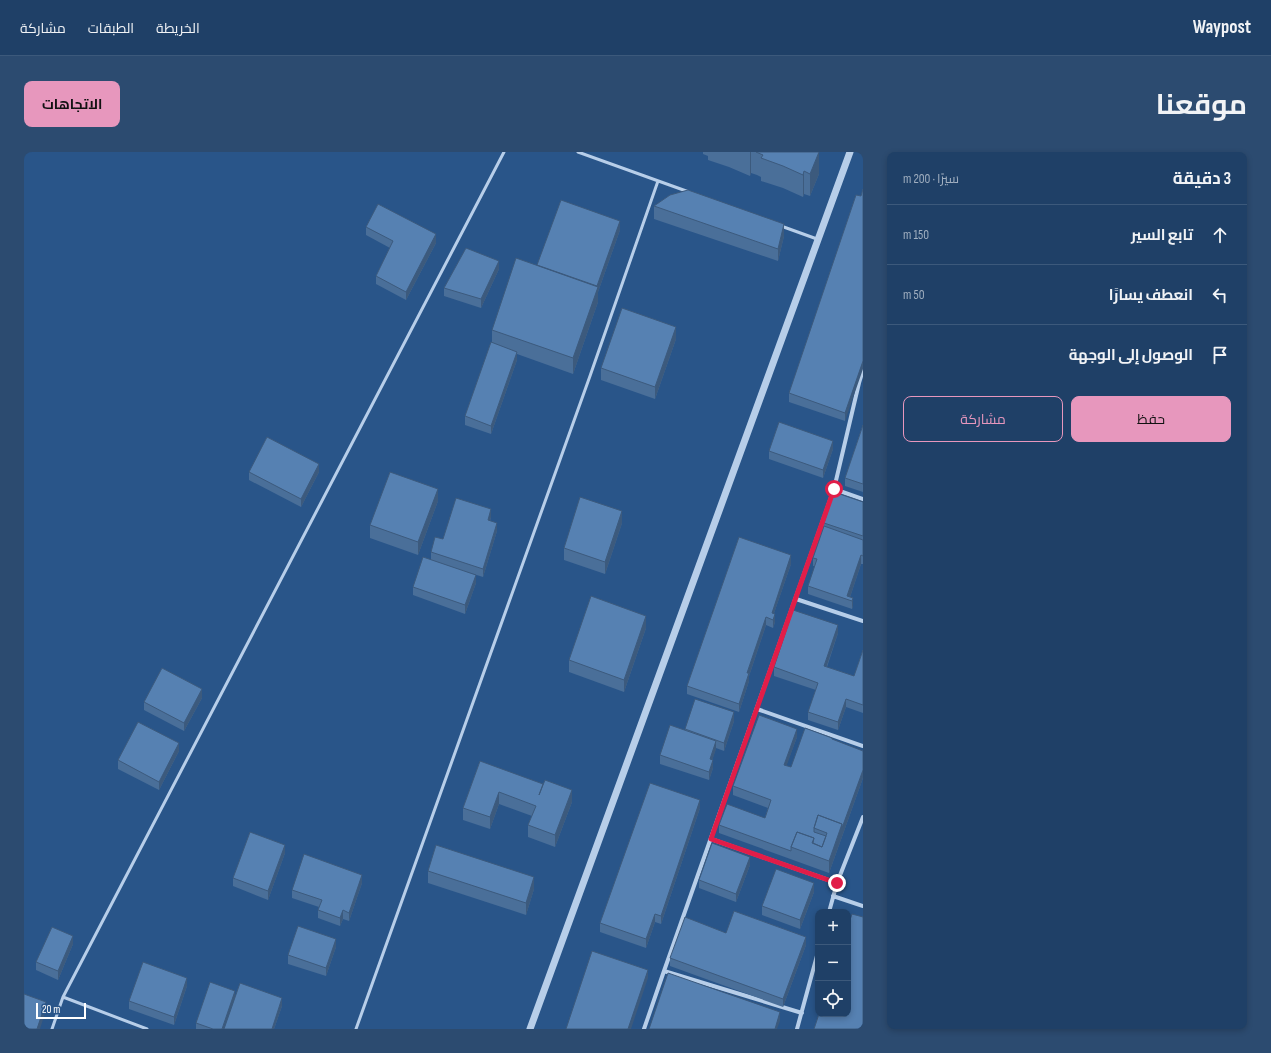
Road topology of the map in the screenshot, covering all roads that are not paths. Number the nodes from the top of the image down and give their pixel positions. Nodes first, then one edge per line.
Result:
1 (504, 152) edge
2 (578, 152) edge
3 (850, 152) edge
4 (658, 181) junction
5 (694, 194) edge
6 (775, 223) edge
7 (819, 239) junction
8 (863, 370) edge
9 (861, 384) edge
10 (834, 489) junction
11 (863, 499) edge
12 (796, 600) junction
13 (863, 621) edge
14 (757, 709) junction
15 (863, 746) edge
16 (863, 817) edge
17 (711, 839) junction
18 (837, 883) junction
19 (833, 896) junction
20 (863, 906) edge
21 (830, 909) edge
22 (815, 963) edge
23 (664, 971) junction
24 (63, 997) junction
25 (802, 1013) junction
26 (52, 1029) edge
27 (147, 1029) edge
28 (356, 1029) edge
29 (530, 1029) edge
30 (644, 1029) edge
31 (797, 1029) edge

1 - 24 lane
2 - 4 lane
3 - 7 street
4 - 5 lane
4 - 28 lane
6 - 7 lane
7 - 29 street
8 - 9 street
9 - 10 street
10 - 11 street
10 - 12 street
12 - 13 street
12 - 14 street
14 - 15 street
14 - 17 street
16 - 18 street
17 - 18 street
17 - 23 street
18 - 19 street
19 - 20 street
19 - 21 street
22 - 25 street
23 - 25 street
23 - 30 street
24 - 26 lane
24 - 27 lane
25 - 31 street

